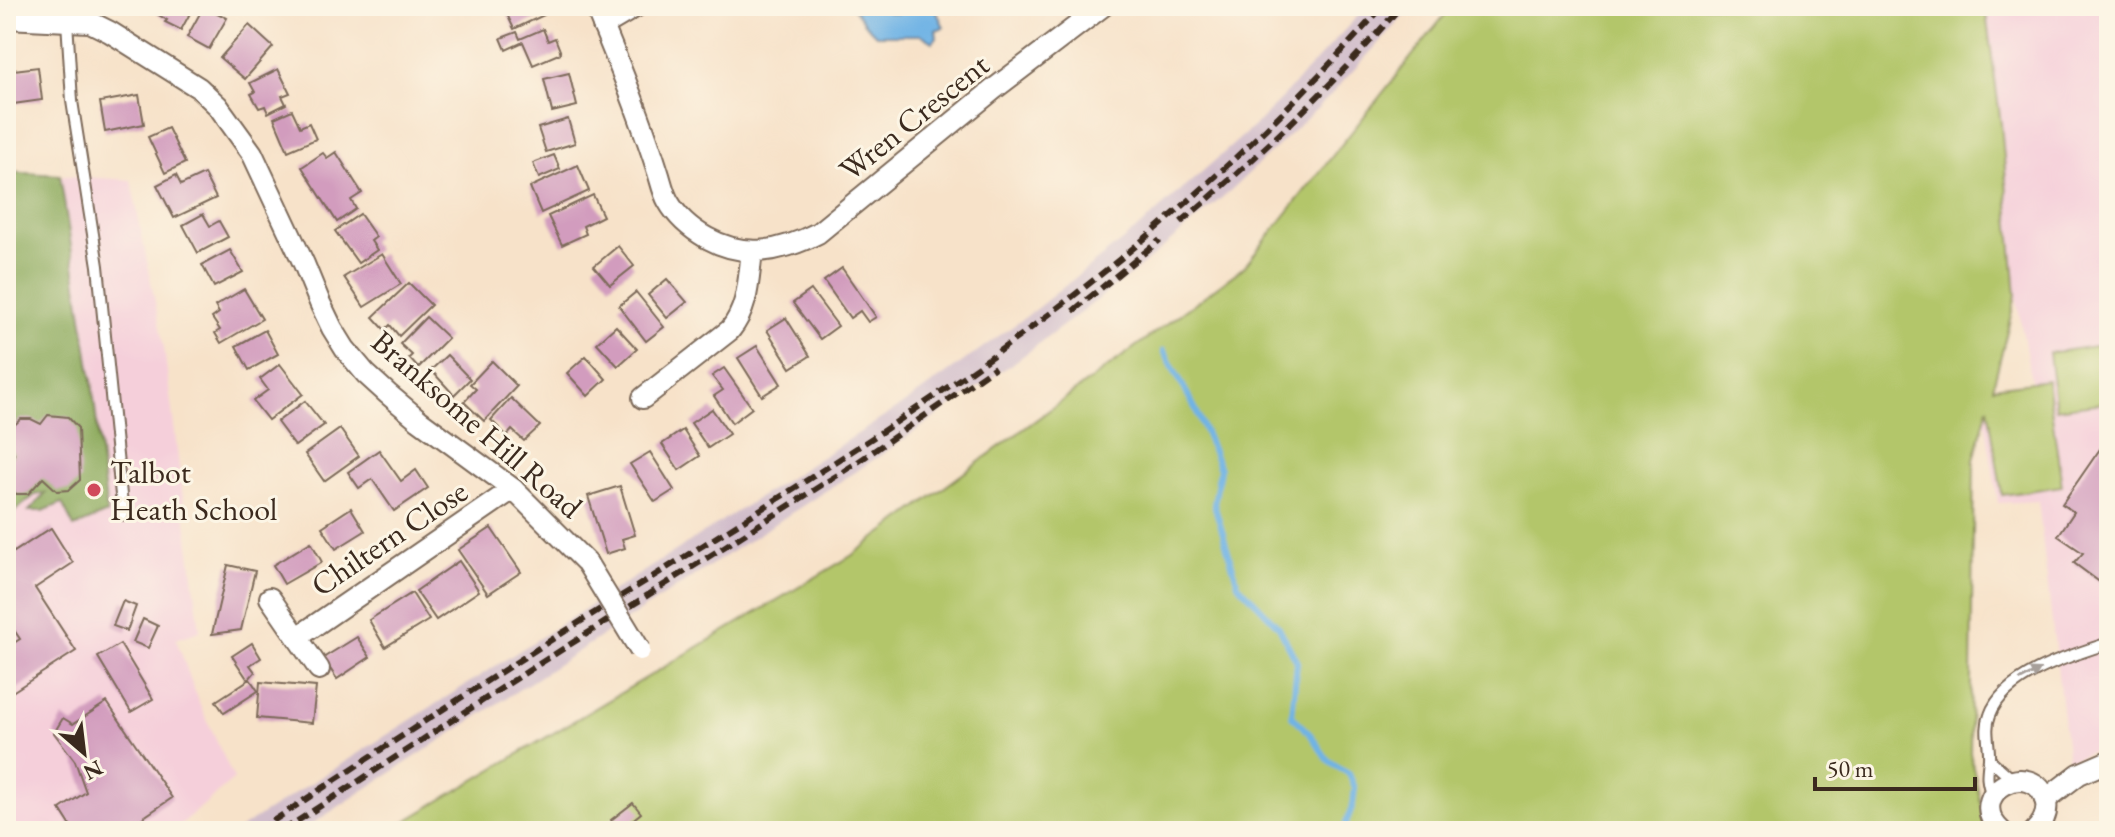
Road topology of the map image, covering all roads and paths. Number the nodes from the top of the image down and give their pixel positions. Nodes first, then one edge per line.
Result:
1 (595, 6) edge
2 (637, 6) edge
3 (1103, 6) edge
4 (6, 18) edge
5 (67, 21) junction
6 (603, 26) junction
7 (752, 252) junction
8 (643, 398) dead end
9 (513, 489) junction
10 (123, 515) dead end
11 (270, 598) dead end
12 (298, 637) junction
13 (2109, 643) edge
14 (640, 650) dead end
15 (319, 669) dead end
16 (1989, 759) junction
17 (2109, 761) edge
18 (2013, 780) junction
19 (1992, 796) junction
20 (2045, 800) junction
21 (2001, 831) edge
22 (2035, 831) edge

1 - 6 street
2 - 6 street
3 - 7 street, Wren Crescent
4 - 5 street, Branksome Hill Road
5 - 9 street, Branksome Hill Road
5 - 10 lane
6 - 7 street
7 - 8 street
9 - 12 street, Chiltern Close
9 - 14 street, Branksome Hill Road, bridge
11 - 12 street, Chiltern Close
12 - 15 street, Chiltern Close
16 -> 13 lane
16 - 18 lane
16 - 19 lane
17 - 20 street
18 - 19 street
18 - 20 street
19 - 21 street
20 - 22 street

